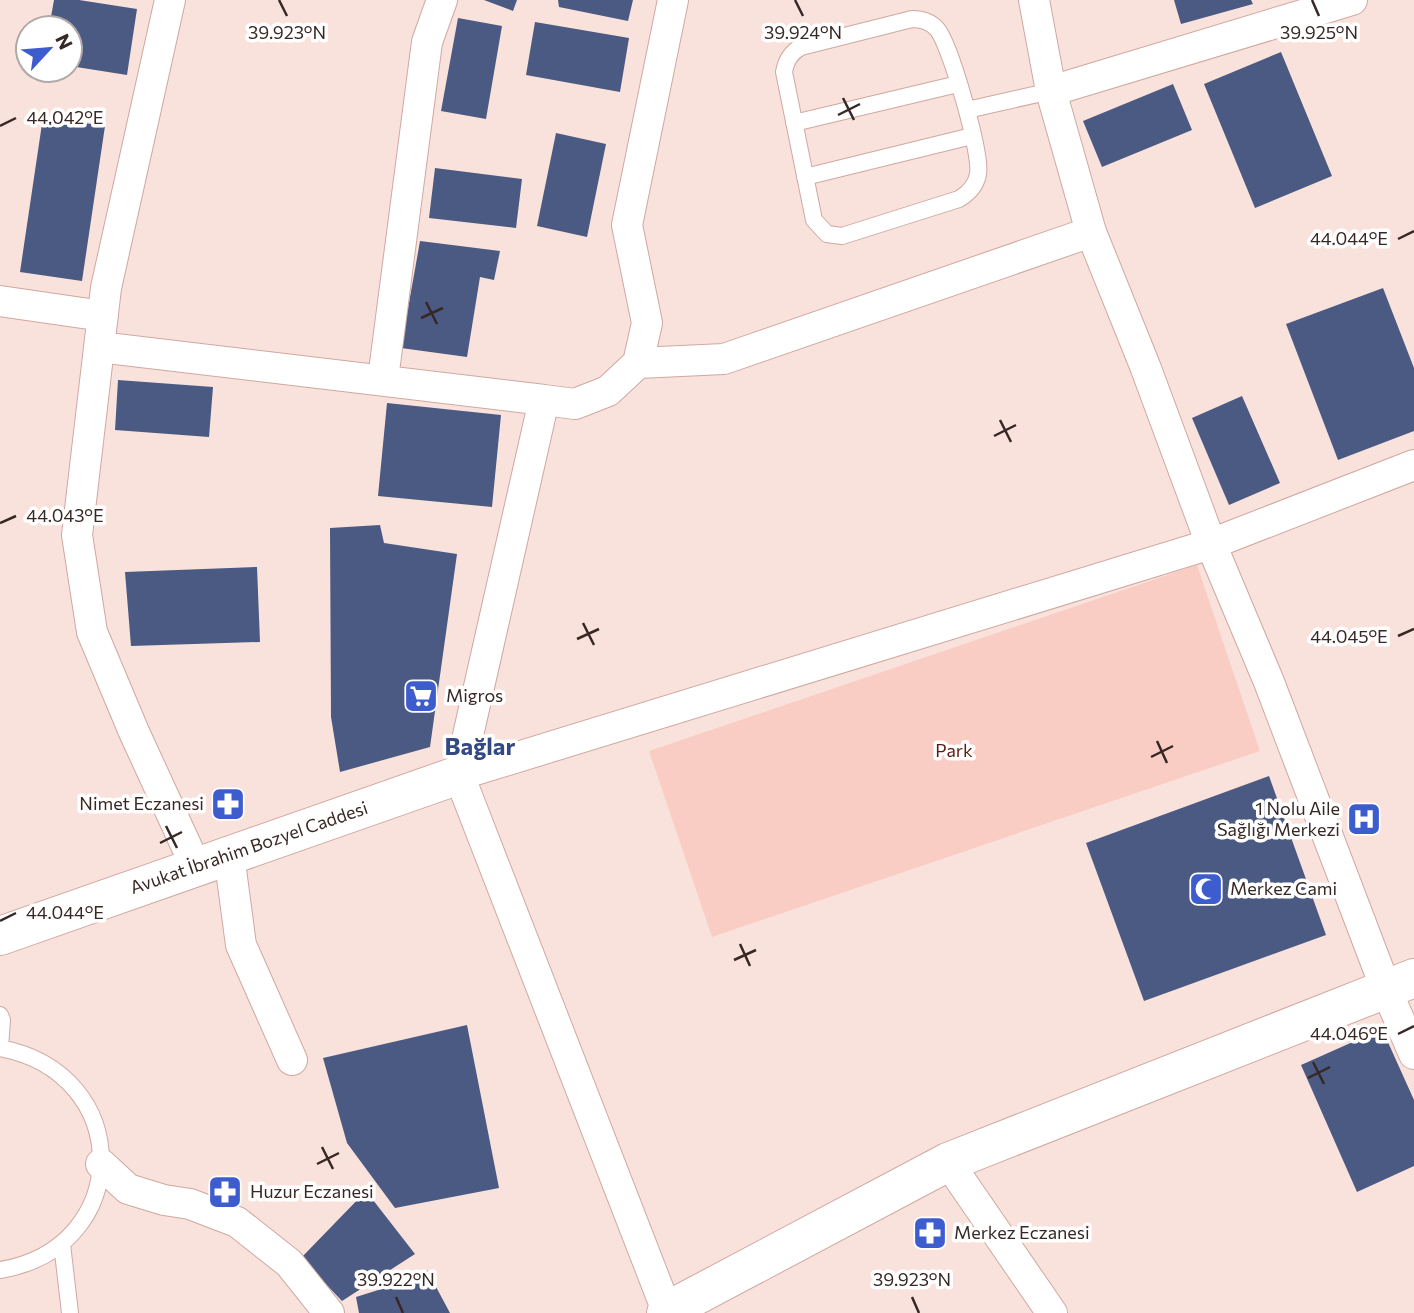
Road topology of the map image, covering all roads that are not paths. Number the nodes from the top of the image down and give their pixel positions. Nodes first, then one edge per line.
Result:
1 (170, 0) edge
2 (442, 0) edge
3 (673, 0) edge
4 (1034, 0) edge
5 (1352, 0) edge
6 (1264, 13) edge
7 (958, 84) junction
8 (1052, 91) junction
9 (967, 110) junction
10 (794, 123) junction
11 (972, 136) junction
12 (806, 177) junction
13 (1091, 232) junction
14 (0, 301) edge
15 (103, 316) junction
16 (99, 347) junction
17 (638, 363) junction
18 (383, 379) junction
19 (544, 400) junction
20 (1414, 465) edge
21 (1210, 544) junction
22 (459, 775) junction
23 (213, 861) junction
24 (0, 936) edge
25 (1400, 984) edge
26 (0, 1015) edge
27 (0, 1048) edge
28 (1414, 1054) edge
29 (292, 1060) dead end
30 (948, 1162) junction
31 (101, 1164) junction
32 (62, 1244) junction
33 (0, 1270) edge
34 (664, 1312) edge
35 (70, 1313) edge
36 (329, 1313) edge
37 (1052, 1313) edge

1 - 15 street
2 - 18 street
3 - 17 street
4 - 8 street
5 - 6 street
6 - 8 street
7 - 9 lane
7 - 10 lane
7 - 10 lane
8 - 9 lane
8 - 13 street
9 - 11 lane
10 - 12 lane
11 - 12 lane
11 - 12 lane
13 - 17 street
13 - 21 street
14 - 15 street
15 - 16 street
16 - 18 street
16 - 23 street
17 - 19 street
18 - 19 street
19 - 22 street
20 - 21 street
21 - 22 street
21 - 25 street
22 - 23 street, Avukat İbrahim Bozyel Caddesi
22 - 34 street
23 - 24 street, Avukat İbrahim Bozyel Caddesi
23 - 29 street
25 - 28 street
25 - 30 street
26 - 27 lane
27 - 31 lane
30 - 34 street
30 - 37 street
31 - 32 lane
31 - 36 street
32 - 33 lane
32 - 35 lane

